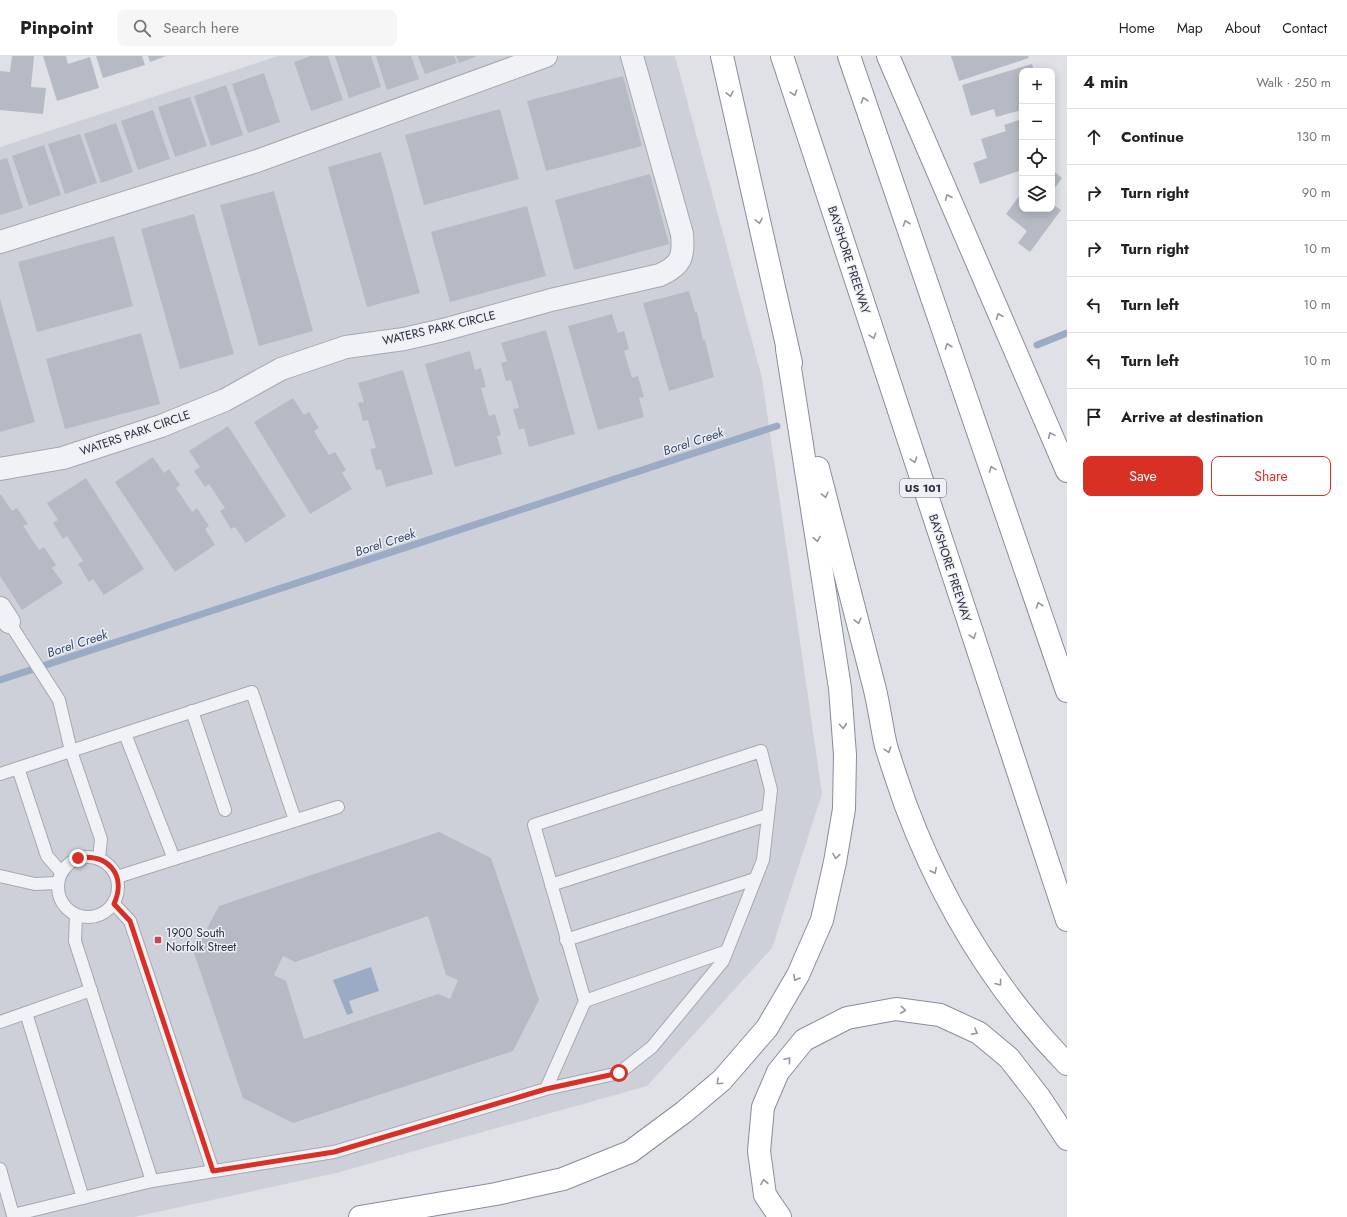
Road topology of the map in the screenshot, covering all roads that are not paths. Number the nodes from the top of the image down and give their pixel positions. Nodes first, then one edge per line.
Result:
1 (546, 56) edge
2 (632, 56) edge
3 (722, 56) edge
4 (782, 56) edge
5 (849, 56) edge
6 (888, 56) edge
7 (0, 242) edge
8 (787, 349) junction
9 (0, 469) edge
10 (1067, 471) edge
11 (3, 615) edge
12 (1051, 642) junction
13 (1067, 662) edge
14 (1067, 691) edge
15 (192, 711) junction
16 (124, 734) junction
17 (71, 751) junction
18 (18, 768) junction
19 (0, 774) edge
20 (338, 806) dead end
21 (225, 810) dead end
22 (768, 815) junction
23 (295, 820) junction
24 (99, 859) junction
25 (174, 859) junction
26 (62, 872) junction
27 (0, 876) edge
28 (117, 877) junction
29 (755, 879) junction
30 (57, 883) junction
31 (551, 885) junction
32 (114, 904) junction
33 (76, 916) junction
34 (1067, 920) edge
35 (566, 940) junction
36 (727, 951) junction
37 (90, 990) junction
38 (585, 1001) junction
39 (26, 1013) junction
40 (0, 1022) edge
41 (1067, 1064) edge
42 (546, 1089) junction
43 (1067, 1139) edge
44 (0, 1170) edge
45 (213, 1171) junction
46 (152, 1181) junction
47 (83, 1198) junction
48 (360, 1217) edge
49 (780, 1217) edge

1 - 7 street
2 - 9 street, WATERS PARK CIRCLE
3 -> 8 highway
4 -> 34 highway, BAYSHORE FREEWAY / US 101
12 -> 5 highway
10 -> 6 highway
8 -> 41 highway
8 -> 48 highway
11 - 17 lane
12 - 13 highway
12 - 14 highway
15 - 16 lane
15 - 21 lane
15 - 23 lane
16 - 17 lane
16 - 25 lane
17 - 18 lane
17 - 24 lane
18 - 19 lane
18 - 26 lane
20 - 23 lane
22 - 29 lane
22 - 31 lane
22 - 31 lane
23 - 25 lane
24 - 26 lane
24 - 28 lane
25 - 28 lane
26 - 30 lane
27 - 30 lane
28 - 32 lane
29 - 35 lane
29 - 36 lane
30 - 33 lane
31 - 35 lane
32 - 33 lane
32 - 45 lane
33 - 37 lane
35 - 38 lane
36 - 38 lane
36 - 42 lane
37 - 39 lane
37 - 46 lane
38 - 42 lane
39 - 40 lane
39 - 47 lane
42 - 45 lane
49 -> 43 highway
44 - 47 lane
45 - 46 lane
46 - 47 lane

